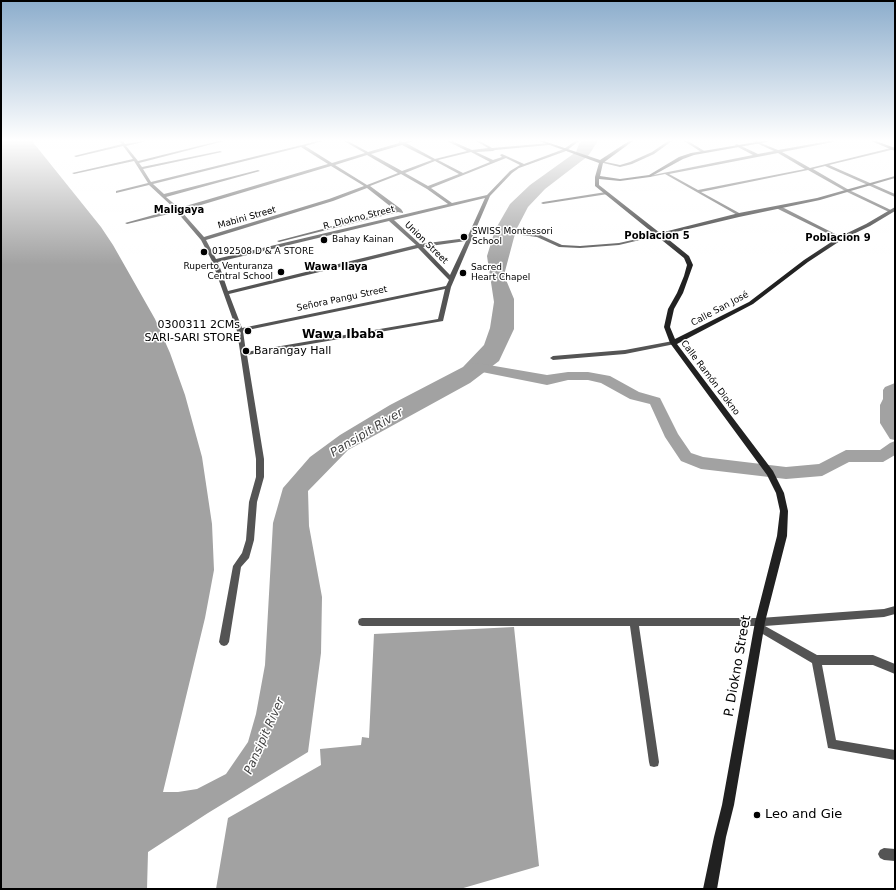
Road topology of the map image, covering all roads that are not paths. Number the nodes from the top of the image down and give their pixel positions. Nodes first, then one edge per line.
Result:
1 (161, 183) edge
2 (214, 183) edge
3 (272, 183) edge
4 (361, 183) edge
5 (376, 183) edge
6 (418, 183) edge
7 (441, 183) edge
8 (501, 183) edge
9 (597, 183) edge
10 (684, 183) edge
11 (743, 183) edge
12 (832, 183) edge
13 (863, 183) edge
14 (876, 183) edge
15 (151, 185) junction
16 (868, 185) junction
17 (367, 186) junction
18 (428, 188) junction
19 (699, 191) junction
20 (848, 191) junction
21 (118, 192) dead end
22 (606, 193) junction
23 (163, 196) junction
24 (488, 196) junction
25 (895, 196) edge
26 (544, 202) dead end
27 (450, 204) junction
28 (778, 207) junction
29 (178, 210) junction
30 (399, 210) junction
31 (893, 210) edge
32 (406, 215) junction
33 (739, 215) junction
34 (390, 219) junction
35 (127, 223) dead end
36 (335, 227) junction
37 (340, 232) junction
38 (524, 234) dead end
39 (659, 235) junction
40 (841, 238) junction
41 (203, 239) junction
42 (469, 239) junction
43 (419, 246) junction
44 (214, 259) junction
45 (452, 279) junction
46 (448, 287) junction
47 (227, 293) junction
48 (240, 330) junction
49 (673, 343) junction
50 (243, 354) junction
51 (553, 358) dead end
52 (757, 455) joint
53 (895, 610) edge
54 (362, 622) dead end
55 (634, 622) junction
56 (759, 625) junction
57 (224, 642) dead end
58 (816, 660) junction
59 (895, 669) edge
60 (895, 755) edge
61 (654, 762) dead end
62 (710, 889) edge

1 - 15 street
2 - 23 street
3 - 29 street
4 - 17 street, Union Street
5 - 17 street, Mabini Street
6 - 18 street
7 - 18 street
8 - 24 street
9 - 22 main road, Calle Ramón Diokno
10 - 19 street
11 - 19 street
12 - 20 street
13 - 16 street
14 - 16 main road
15 - 21 street
15 - 23 street
16 - 20 main road
16 - 25 street
17 - 30 street, Union Street
17 - 41 street, Mabini Street
18 - 27 street
19 - 33 street
20 - 28 main road
20 - 31 street
22 - 26 street
22 - 39 main road, Calle Ramón Diokno
23 - 29 street
24 - 27 street, R. Diokno Street
24 - 42 street
27 - 32 street, R. Diokno Street
28 - 33 main road
28 - 40 street
29 - 35 street
29 - 41 street
30 - 32 street, Union Street
30 - 36 street
31 - 40 main road, Calle San José
32 - 34 street, R. Diokno Street
33 - 39 main road
34 - 37 street, R. Diokno Street
34 - 43 street, Union Street
36 - 37 street
36 - 44 street
37 - 44 street, R. Diokno Street
38 - 39 street
39 - 49 main road, Calle Ramón Diokno
40 - 49 main road, Calle San José
41 - 44 street
42 - 43 street
42 - 45 street
43 - 45 street, Union Street
43 - 47 street
44 - 47 street
45 - 46 street
46 - 48 street, Señora Pangu Street
46 - 50 street
47 - 48 street
48 - 50 street
49 - 51 street, Calle San José
49 - 52 main road, Calle Ramón Diokno
50 - 57 street
52 - 56 main road, P. Diokno Street
53 - 56 street
54 - 55 street
55 - 56 street
55 - 61 street
56 - 58 street
56 - 62 main road, P. Diokno Street
58 - 59 street
58 - 60 street

